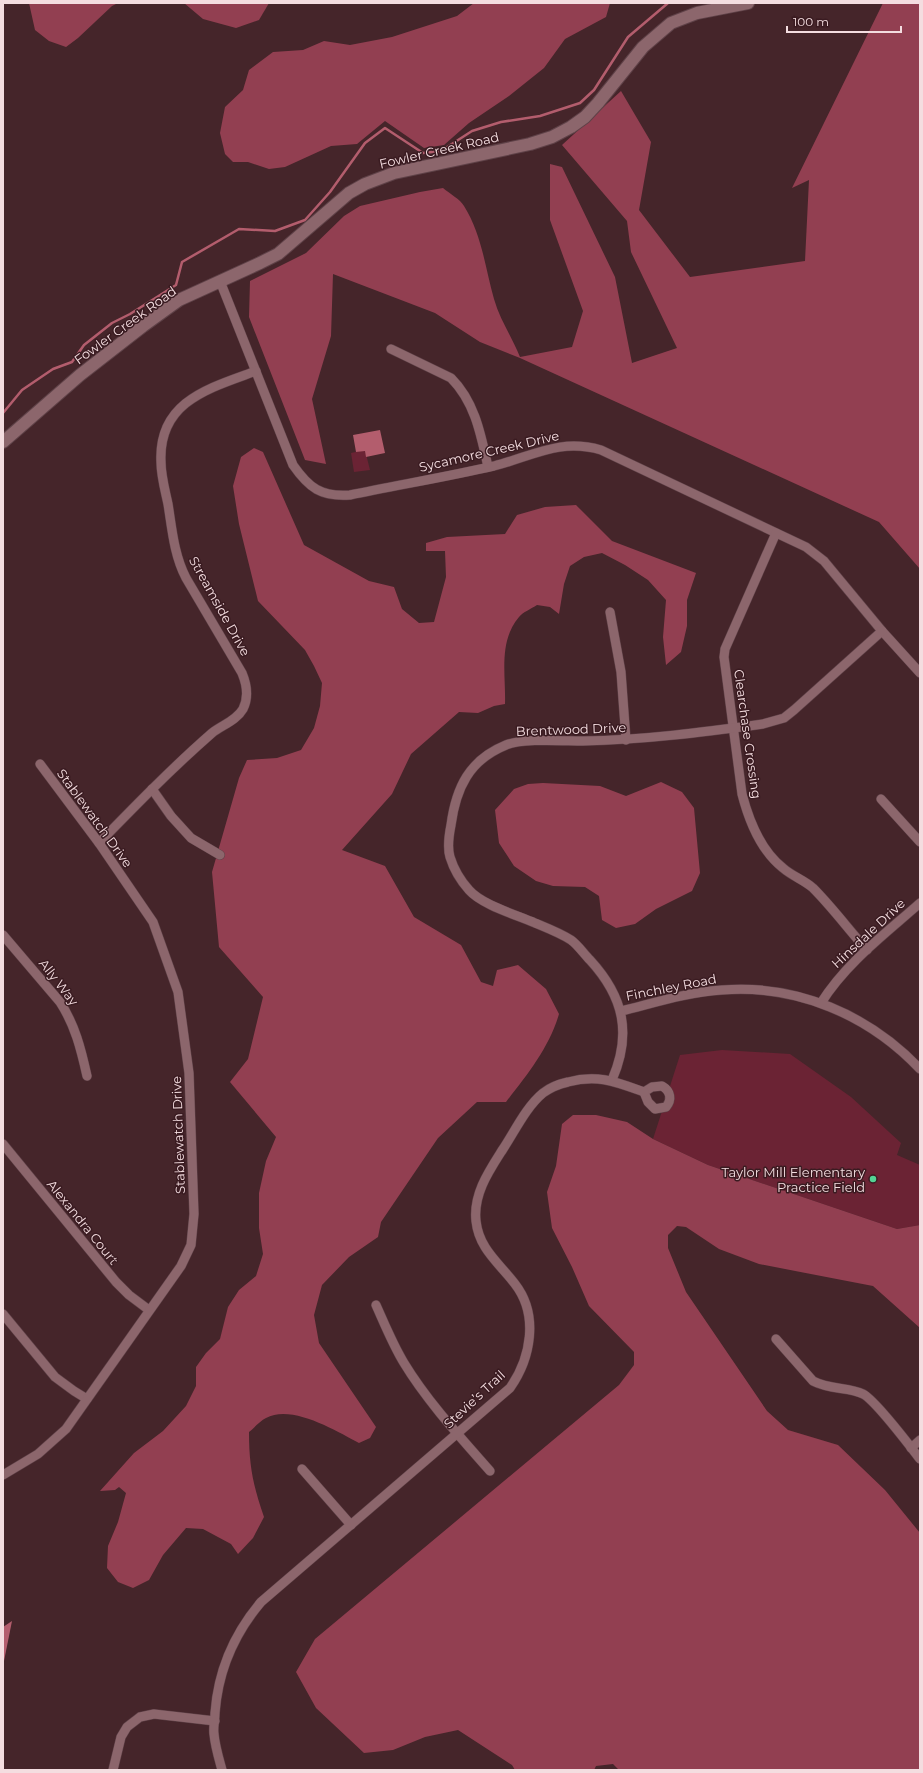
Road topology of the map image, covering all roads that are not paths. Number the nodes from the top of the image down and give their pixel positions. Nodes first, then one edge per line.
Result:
1 (748, 3) edge
2 (220, 281) junction
3 (391, 349) dead end
4 (256, 371) junction
5 (3, 442) edge
6 (488, 467) junction
7 (776, 533) junction
8 (610, 612) dead end
9 (882, 631) junction
10 (920, 672) edge
11 (734, 728) junction
12 (626, 740) junction
13 (40, 764) dead end
14 (152, 789) junction
15 (881, 798) dead end
16 (99, 842) junction
17 (920, 842) edge
18 (220, 855) dead end
19 (920, 903) edge
20 (5, 940) edge
21 (867, 950) junction
22 (821, 1003) junction
23 (621, 1011) junction
24 (920, 1069) edge
25 (87, 1076) dead end
26 (612, 1080) junction
27 (644, 1092) dead end
28 (3, 1144) edge
29 (376, 1305) dead end
30 (149, 1310) junction
31 (3, 1314) edge
32 (776, 1339) dead end
33 (87, 1398) junction
34 (457, 1433) junction
35 (920, 1440) edge
36 (911, 1448) junction
37 (920, 1459) edge
38 (302, 1469) dead end
39 (490, 1471) dead end
40 (3, 1475) edge
41 (350, 1525) junction
42 (214, 1721) junction
43 (113, 1770) edge
44 (222, 1770) edge

1 - 2 main road, Fowler Creek Road
2 - 4 street, Sycamore Creek Drive
2 - 5 main road, Fowler Creek Road
3 - 6 street
4 - 6 street, Sycamore Creek Drive
4 - 14 street, Streamside Drive
6 - 7 street, Sycamore Creek Drive
7 - 9 street, Sycamore Creek Drive
7 - 11 street, Clearchase Crossing
8 - 12 street
9 - 10 street, Sycamore Creek Drive
9 - 11 street, Brentwood Drive
11 - 12 street, Brentwood Drive
11 - 21 street, Clearchase Crossing
12 - 23 street, Brentwood Drive
13 - 16 street, Stablewatch Drive
14 - 16 street, Streamside Drive
14 - 18 street
15 - 17 street
16 - 30 street, Stablewatch Drive
19 - 21 street, Hinsdale Drive
20 - 25 street, Ally Way
21 - 22 street, Hinsdale Drive
22 - 23 street, Finchley Road
22 - 24 street, Finchley Road
23 - 26 street, Brentwood Drive
26 - 27 street, Stevie’s Trail
26 - 34 street, Stevie’s Trail
28 - 30 street, Alexandra Court
29 - 34 street
30 - 33 street, Stablewatch Drive
31 - 33 street
32 - 36 street
33 - 40 street, Stablewatch Drive
34 - 39 street
34 - 41 street, Stevie’s Trail
35 - 36 street
36 - 37 street
38 - 41 street
41 - 42 street, Stevie’s Trail
42 - 43 street
42 - 44 street, Stevie’s Trail

